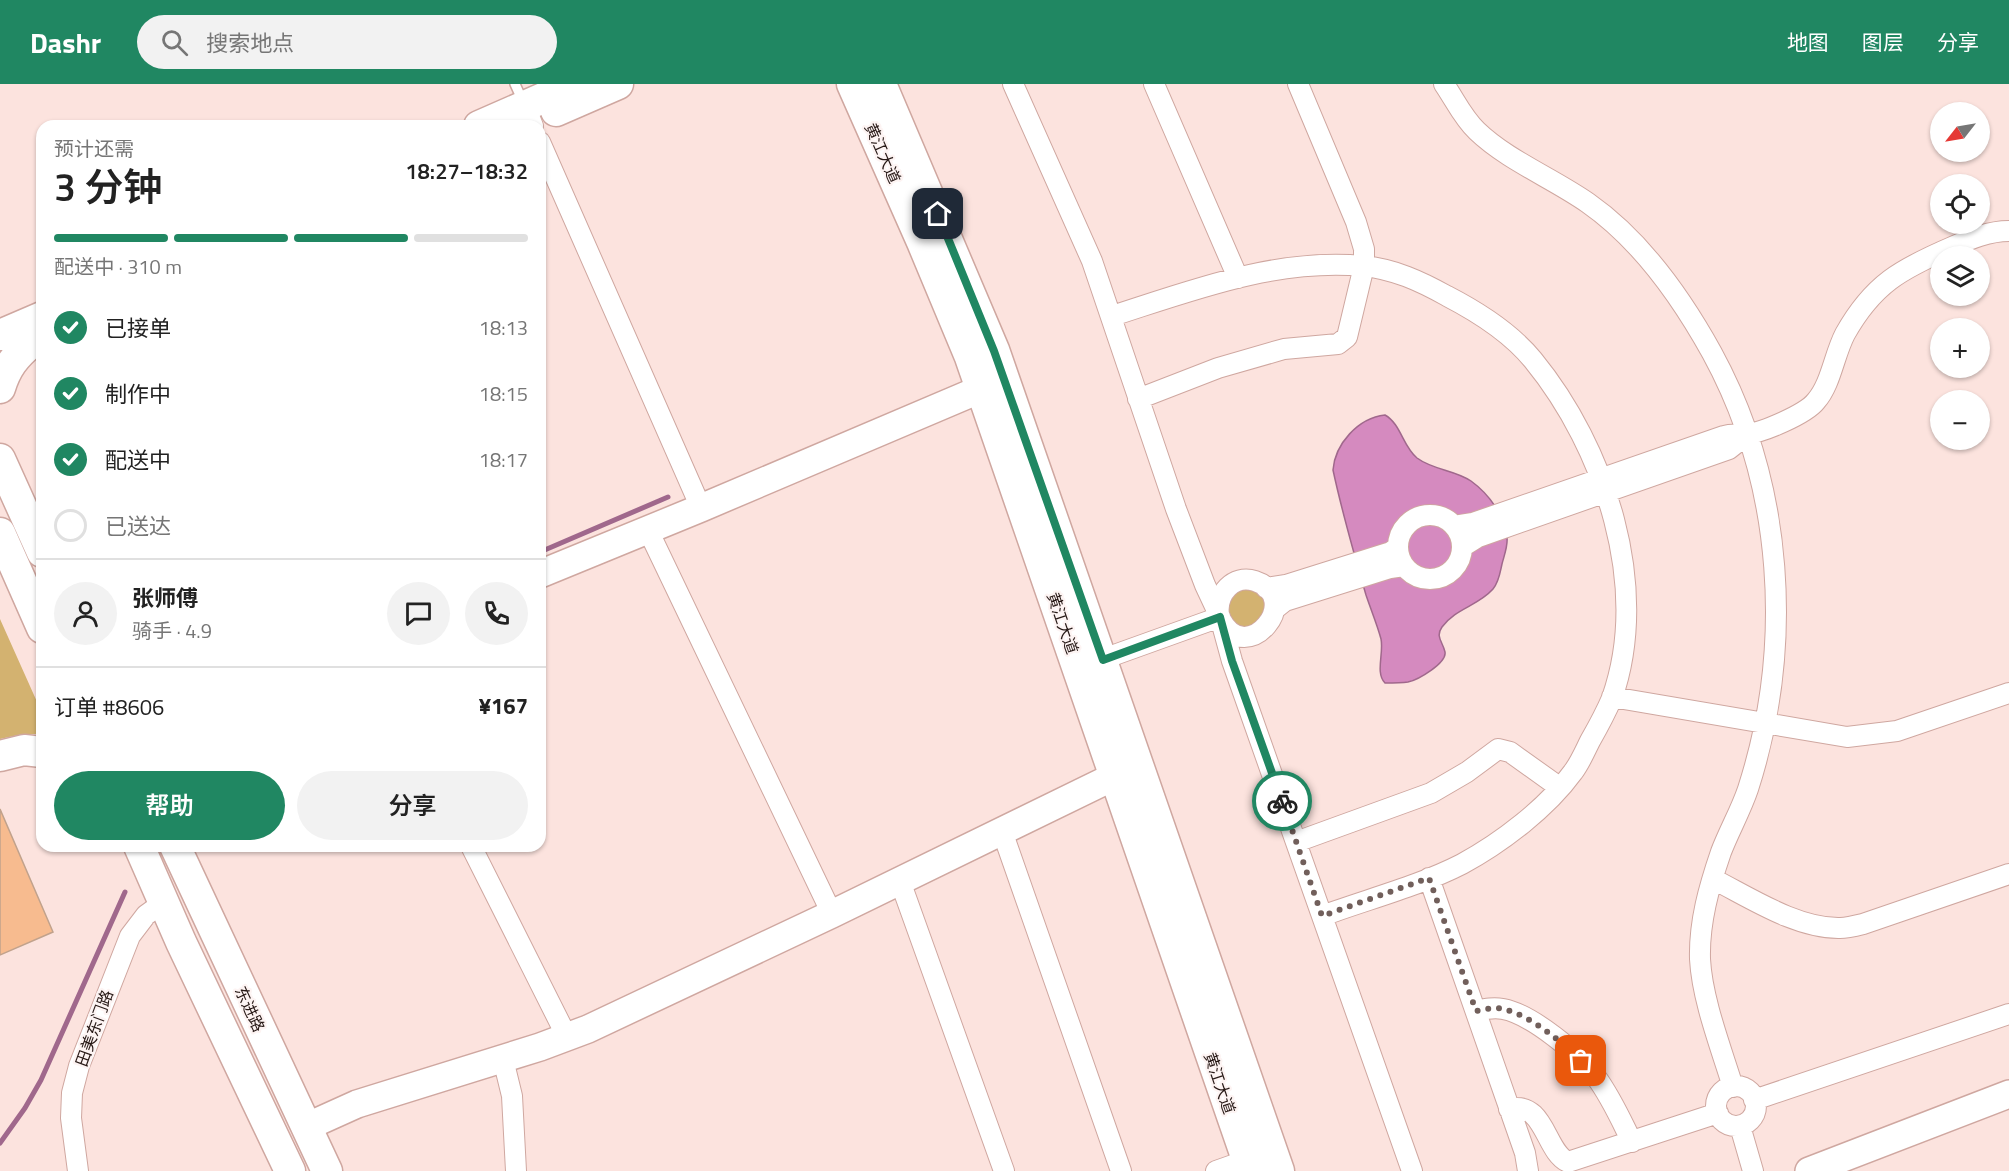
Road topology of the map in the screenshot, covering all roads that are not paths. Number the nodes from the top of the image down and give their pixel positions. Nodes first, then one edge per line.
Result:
1 (575, 84) edge
2 (618, 84) edge
3 (852, 84) edge
4 (881, 84) edge
5 (1013, 84) edge
6 (1298, 84) edge
7 (1444, 84) edge
8 (1157, 88) edge
9 (528, 118) edge
10 (546, 159) edge
11 (2009, 231) edge
12 (1364, 266) junction
13 (1238, 278) junction
14 (1112, 316) junction
15 (29, 328) edge
16 (0, 335) edge
17 (0, 357) edge
18 (0, 388) edge
19 (981, 389) junction
20 (1138, 399) junction
21 (1748, 434) junction
22 (0, 460) edge
23 (1604, 485) junction
24 (701, 508) junction
25 (1504, 520) junction
26 (1454, 526) junction
27 (648, 530) junction
28 (0, 533) edge
29 (36, 539) edge
30 (1398, 547) junction
31 (1462, 547) junction
32 (1404, 566) junction
33 (546, 571) edge
34 (1340, 576) junction
35 (1266, 588) junction
36 (1275, 609) junction
37 (36, 614) edge
38 (1220, 617) junction
39 (1091, 664) junction
40 (2009, 693) edge
41 (1612, 697) junction
42 (1765, 725) junction
43 (36, 751) edge
44 (0, 756) edge
45 (1115, 776) junction
46 (1559, 787) junction
47 (1002, 831) junction
48 (1296, 842) junction
49 (136, 852) edge
50 (142, 852) edge
51 (178, 852) edge
52 (474, 852) edge
53 (2009, 874) edge
54 (1429, 878) junction
55 (1713, 879) junction
56 (900, 881) junction
57 (158, 890) junction
58 (832, 914) junction
59 (1322, 916) junction
60 (1476, 1011) junction
61 (2009, 1014) edge
62 (567, 1037) junction
63 (236, 1058) junction
64 (503, 1059) junction
65 (1733, 1087) junction
66 (2009, 1094) edge
67 (1754, 1100) junction
68 (1509, 1109) junction
69 (1718, 1113) junction
70 (1740, 1126) junction
71 (306, 1127) junction
72 (1632, 1142) junction
73 (1249, 1166) edge
74 (78, 1171) edge
75 (274, 1171) edge
76 (290, 1171) edge
77 (327, 1171) edge
78 (516, 1171) edge
79 (1004, 1171) edge
80 (1121, 1171) edge
81 (1216, 1171) edge
82 (1279, 1171) edge
83 (1412, 1171) edge
84 (1528, 1171) edge
85 (1753, 1171) edge
86 (1809, 1171) edge

1 - 9 main road
2 - 9 main road
3 - 19 main road, 黄江大道
4 - 39 main road, 黄江大道
5 - 14 street
6 - 12 street
7 - 21 street
8 - 13 street
10 - 24 street
11 - 21 street
12 - 13 street
12 - 20 street
12 - 23 street
13 - 14 street
14 - 20 street
15 - 16 main road
15 - 17 main road
15 - 18 main road
19 - 24 street
19 - 39 main road, 黄江大道
20 - 38 street
21 - 23 street
21 - 42 street
22 - 29 main road
23 - 25 street
23 - 41 street
24 - 27 street
25 - 26 street
25 - 31 street
26 - 30 street
26 - 31 street
27 - 33 street
27 - 58 street
28 - 37 main road
30 - 32 street
30 - 34 street
31 - 32 street
32 - 34 street
34 - 35 street
34 - 36 street
35 - 36 street
35 - 38 street
36 - 38 street
38 - 39 street
38 - 48 street
39 - 45 main road, 黄江大道
39 - 82 main road, 黄江大道
40 - 42 street
41 - 42 street
41 - 46 street
42 - 55 street
43 - 44 main road
45 - 47 street
45 - 73 main road, 黄江大道
46 - 48 street
46 - 54 street
47 - 56 street
47 - 80 street
48 - 59 street
49 - 57 main road
50 - 57 main road, 东进路
51 - 71 main road, 东进路
52 - 62 street
53 - 55 street
54 - 59 street
54 - 60 street
55 - 65 street
56 - 58 street
56 - 79 street
57 - 63 main road, 东进路
57 - 74 street, 田美东门路
58 - 62 street
59 - 83 street
60 - 68 street
60 - 72 street
61 - 67 street
62 - 64 street
63 - 75 main road
63 - 76 main road, 东进路
64 - 71 street
64 - 78 street
65 - 67 street
65 - 69 street
66 - 86 street
67 - 70 street
68 - 72 street
68 - 84 street
69 - 70 street
69 - 72 street
70 - 85 street
71 - 77 main road, 东进路
73 - 81 street

